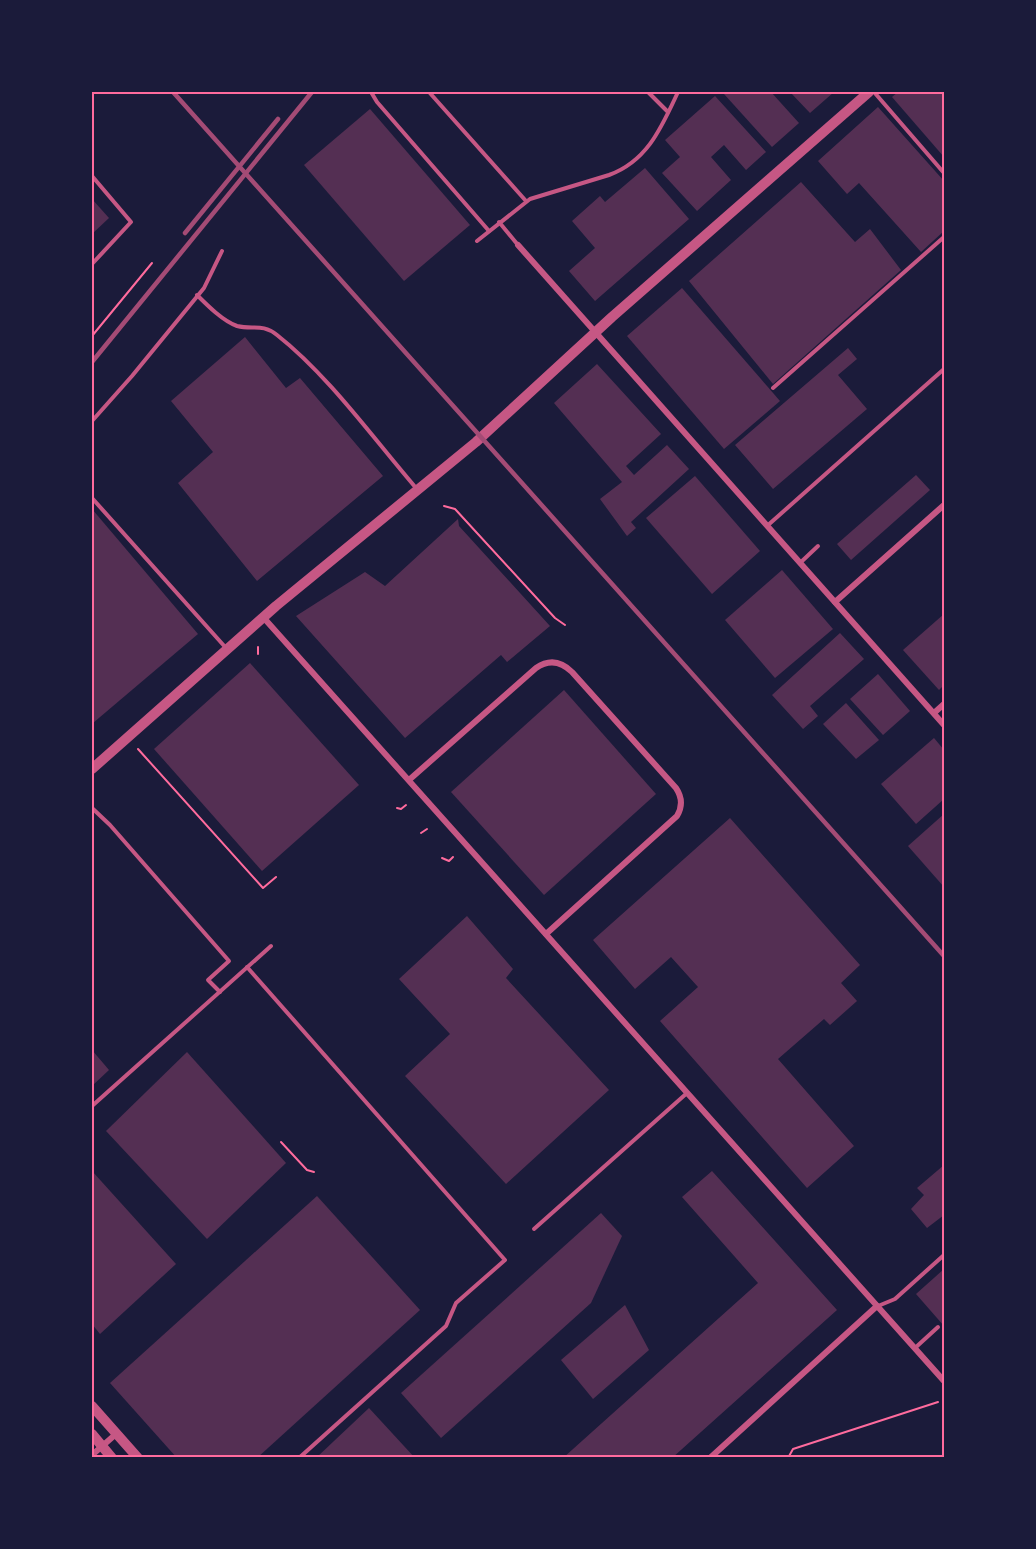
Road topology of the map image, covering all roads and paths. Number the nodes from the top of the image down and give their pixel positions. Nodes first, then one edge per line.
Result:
1 (371, 92) edge
2 (429, 92) edge
3 (648, 92) edge
4 (678, 92) edge
5 (869, 92) edge
6 (874, 92) edge
7 (668, 112) junction
8 (945, 173) edge
9 (92, 176) edge
10 (526, 201) junction
11 (499, 222) junction
12 (489, 231) junction
13 (945, 237) edge
14 (477, 242) dead end
15 (518, 244) joint
16 (222, 251) dead end
17 (152, 262) dead end
18 (92, 264) edge
19 (197, 295) junction
20 (596, 333) junction
21 (92, 336) edge
22 (945, 369) edge
23 (773, 388) dead end
24 (92, 421) edge
25 (418, 490) junction
26 (92, 498) edge
27 (945, 505) edge
28 (444, 506) dead end
29 (767, 526) junction
30 (818, 546) dead end
31 (800, 563) junction
32 (835, 602) junction
33 (263, 617) junction
34 (566, 625) dead end
35 (258, 647) dead end
36 (227, 649) junction
37 (258, 654) dead end
38 (945, 704) edge
39 (934, 713) junction
40 (945, 725) edge
41 (138, 749) dead end
42 (92, 769) edge
43 (409, 780) junction
44 (406, 805) dead end
45 (92, 808) edge
46 (397, 808) dead end
47 (427, 829) dead end
48 (421, 833) dead end
49 (453, 857) dead end
50 (442, 858) dead end
51 (276, 877) dead end
52 (546, 934) junction
53 (271, 946) dead end
54 (247, 967) junction
55 (220, 992) junction
56 (687, 1093) junction
57 (92, 1106) edge
58 (281, 1142) dead end
59 (314, 1172) dead end
60 (534, 1229) dead end
61 (945, 1255) edge
62 (877, 1306) junction
63 (938, 1327) dead end
64 (915, 1348) junction
65 (945, 1381) edge
66 (938, 1402) dead end
67 (92, 1406) edge
68 (92, 1434) edge
69 (116, 1434) junction
70 (102, 1446) junction
71 (92, 1455) edge
72 (112, 1458) edge
73 (138, 1458) edge
74 (299, 1458) edge
75 (710, 1458) edge
76 (789, 1458) edge

1 - 12 lane
2 - 10 lane
3 - 7 lane
4 - 7 lane
5 - 20 street
6 - 8 lane
7 - 10 lane
9 - 18 lane
10 - 11 lane
11 - 12 lane
11 - 15 lane
12 - 14 lane
13 - 23 lane
15 - 20 street
16 - 19 lane
17 - 21 path
19 - 24 lane
19 - 25 lane
20 - 25 street
20 - 29 street
22 - 29 lane
25 - 33 street
26 - 36 lane
27 - 32 street
28 - 34 path
29 - 31 street
30 - 31 lane
31 - 32 street
32 - 39 street
33 - 36 street
33 - 43 street
35 - 37 path
36 - 42 street
38 - 39 street
39 - 40 street
41 - 51 path
43 - 52 street
43 - 52 street
44 - 46 path
45 - 55 lane
47 - 48 path
49 - 50 path
52 - 56 street
53 - 54 lane
54 - 55 lane
54 - 74 lane
55 - 57 lane
56 - 60 lane
56 - 62 street
58 - 59 path
61 - 62 lane
62 - 64 street
62 - 75 street
63 - 64 lane
64 - 65 street
66 - 76 path
67 - 69 street
68 - 70 street
69 - 70 street
69 - 73 street
70 - 71 street
70 - 72 street

